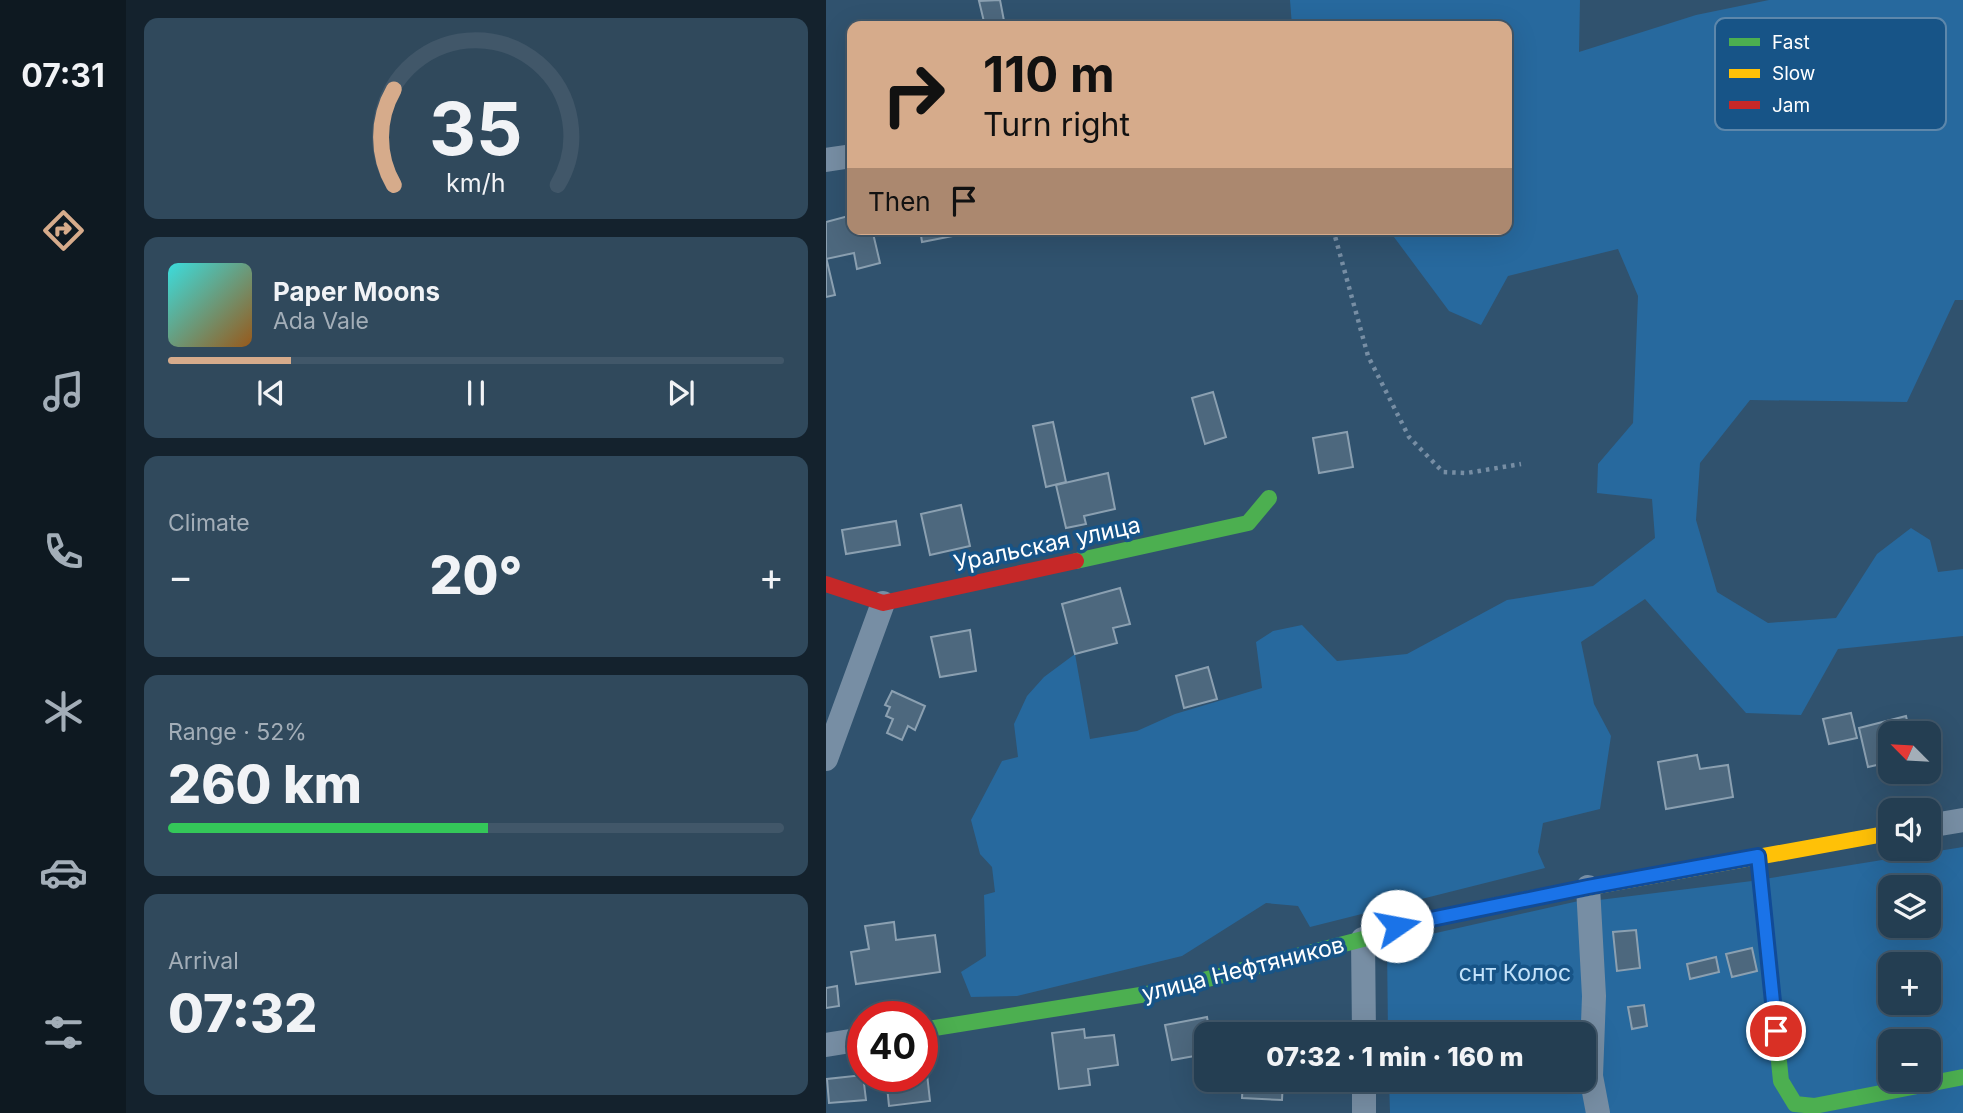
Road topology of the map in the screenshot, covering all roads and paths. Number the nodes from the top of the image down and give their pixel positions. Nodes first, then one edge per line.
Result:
1 (847, 157) edge
2 (826, 160) edge
3 (1335, 235) edge
4 (1521, 464) dead end
5 (1269, 498) dead end
6 (826, 584) edge
7 (883, 603) junction
8 (826, 759) edge
9 (1963, 820) edge
10 (1941, 824) edge
11 (1878, 835) edge
12 (1758, 856) junction
13 (1588, 887) junction
14 (1363, 939) junction
15 (1364, 1022) edge
16 (938, 1027) edge
17 (847, 1042) edge
18 (826, 1045) edge
19 (1963, 1077) edge
20 (1364, 1092) edge
21 (1364, 1113) edge
22 (1598, 1113) edge

1 - 2 street
3 - 4 path
5 - 7 street, Уральская улица
6 - 7 street
7 - 8 street
9 - 10 street
11 - 12 street, улица Нефтяников
12 - 13 street, улица Нефтяников
12 - 19 street
13 - 14 street, улица Нефтяников
13 - 22 street
14 - 15 street
14 - 16 street, улица Нефтяников
17 - 18 street
20 - 21 street

